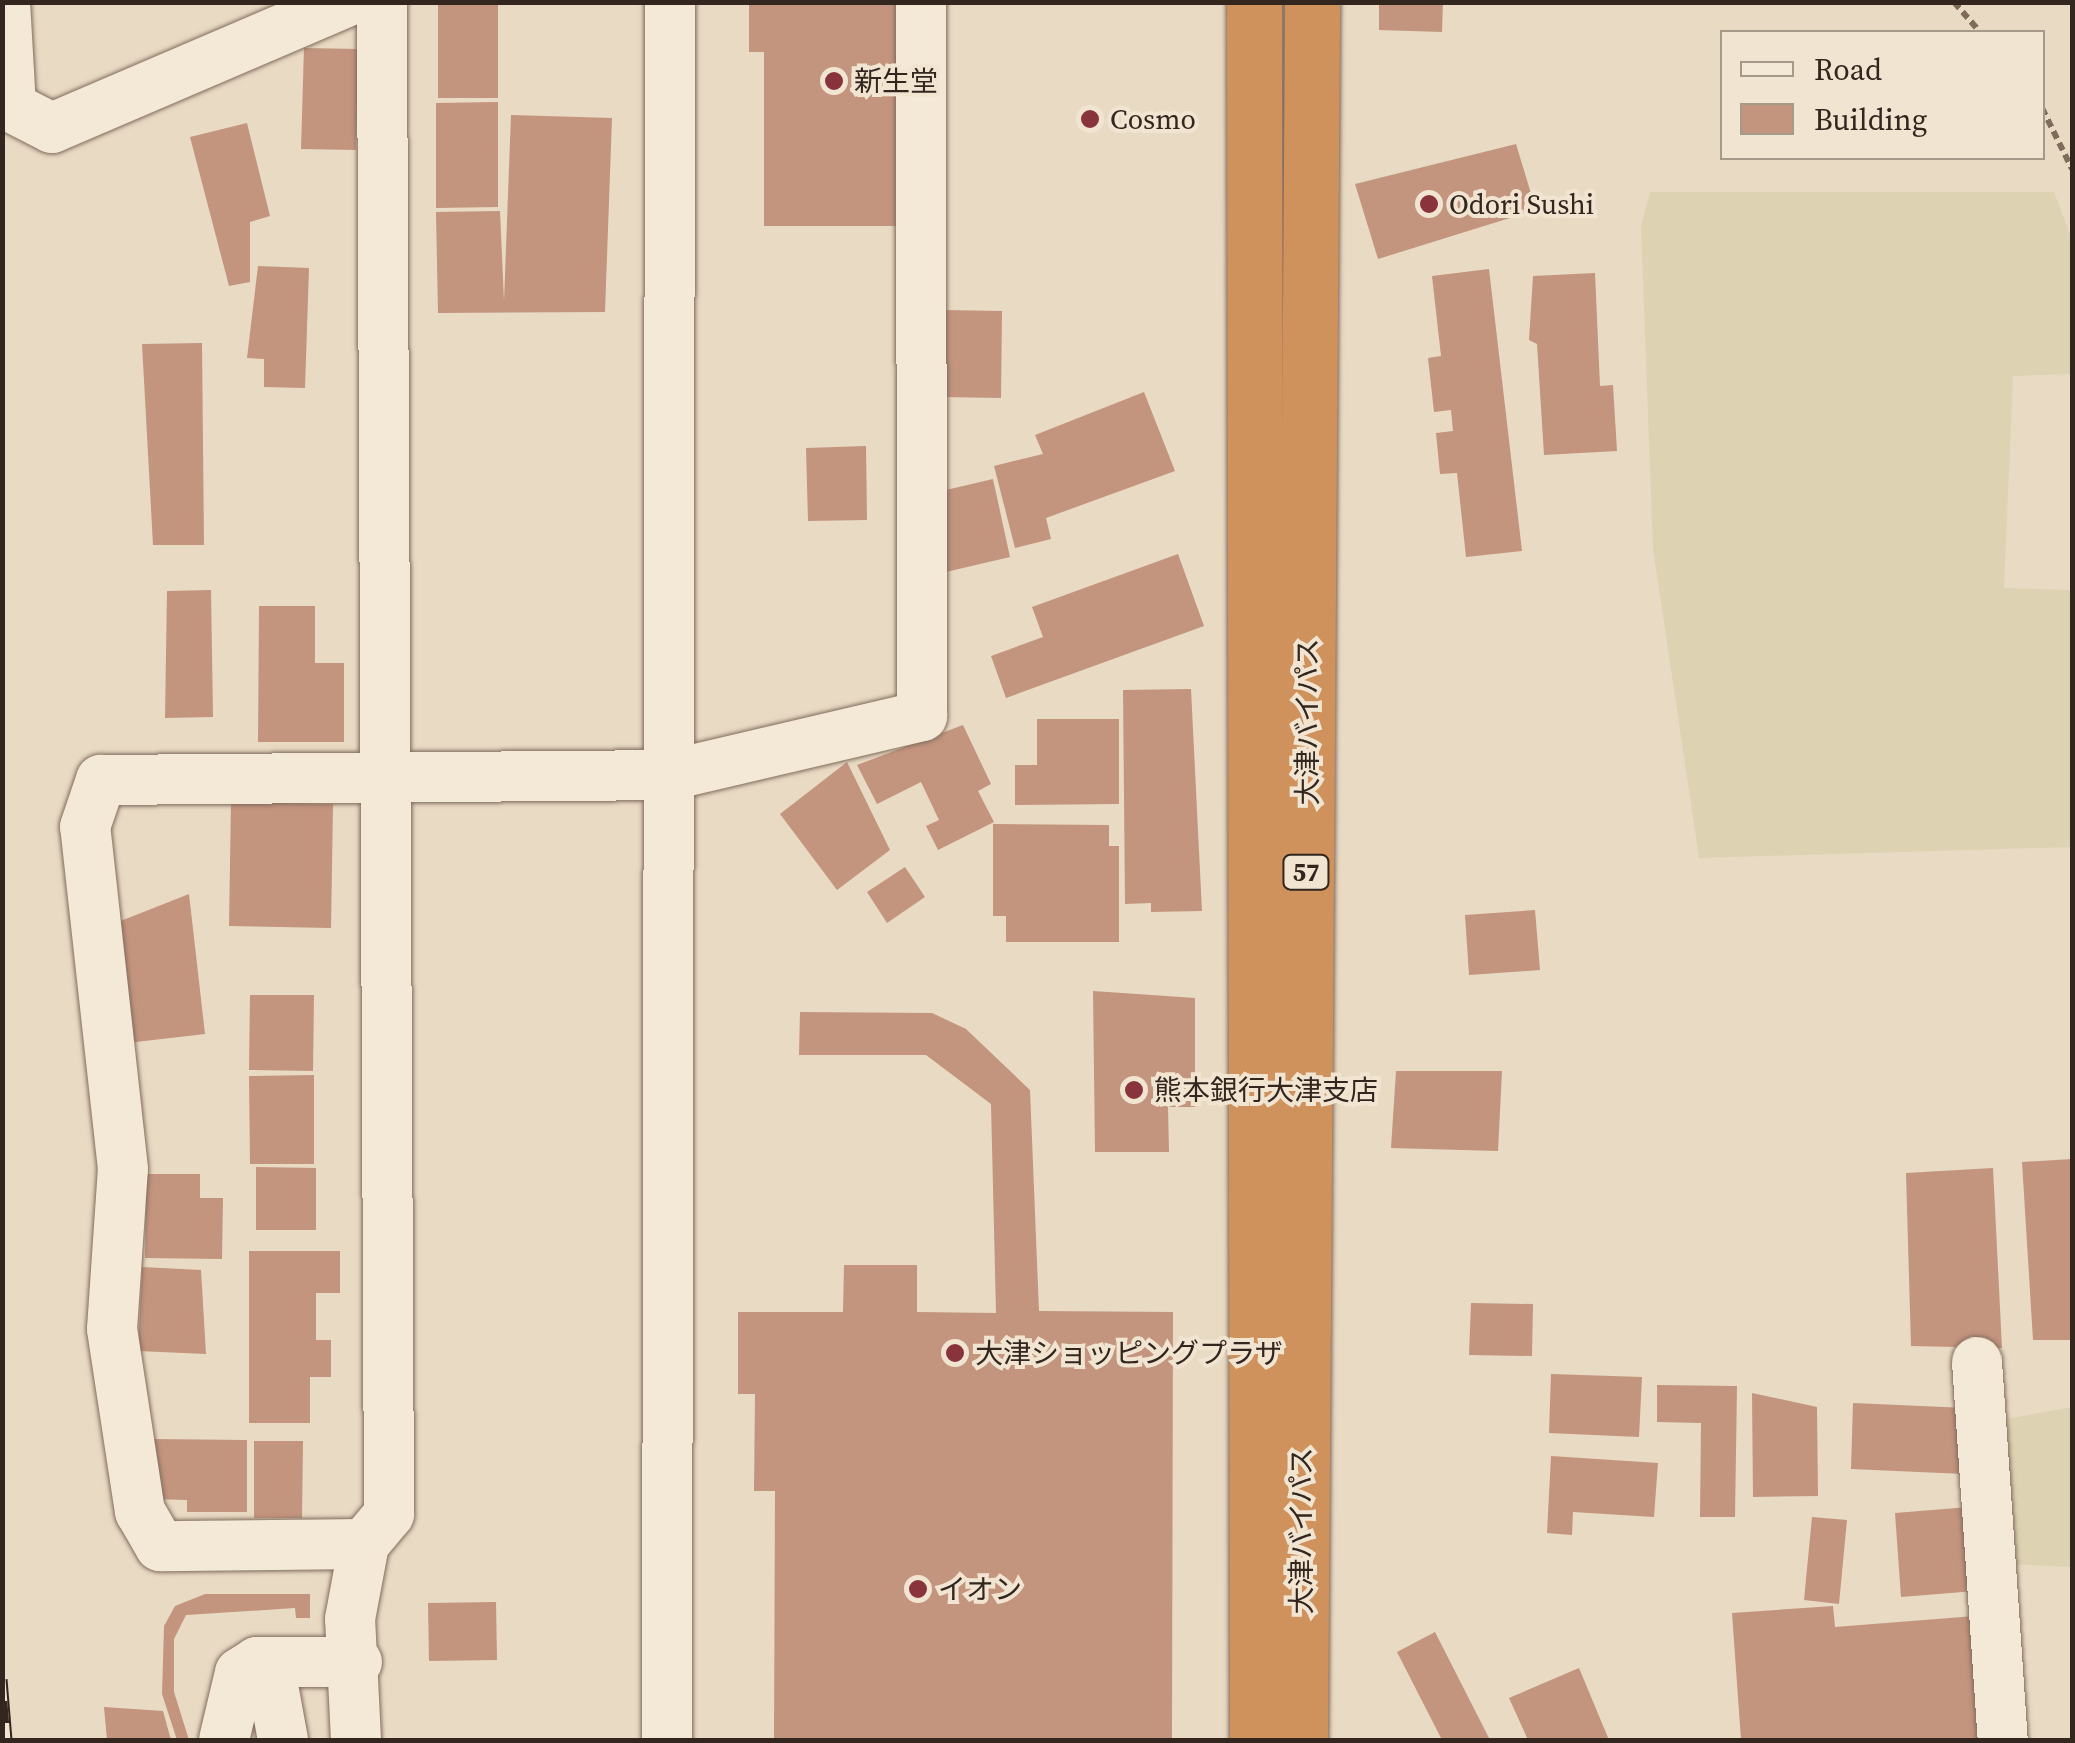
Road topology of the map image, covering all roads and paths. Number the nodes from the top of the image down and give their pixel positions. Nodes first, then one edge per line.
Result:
1 (5, 2) edge
2 (346, 2) edge
3 (382, 2) edge
4 (670, 2) edge
5 (921, 2) edge
6 (1254, 2) edge
7 (1312, 2) edge
8 (1954, 2) edge
9 (1978, 30) edge
10 (2045, 114) edge
11 (2072, 169) edge
12 (671, 775) junction
13 (386, 776) junction
14 (1977, 1362) dead end
15 (364, 1544) junction
16 (257, 1662) junction
17 (357, 1662) junction
18 (224, 1740) edge
19 (283, 1740) edge
20 (356, 1740) edge
21 (667, 1740) edge
22 (1258, 1740) edge
23 (1300, 1740) edge
24 (2003, 1740) edge

1 - 2 street
3 - 13 street
4 - 12 street
5 - 12 street
6 - 22 highway, 大津バイパス / 57
7 - 23 highway, 大津バイパス / 57
8 - 9 path
10 - 11 path
12 - 13 street
12 - 21 street
13 - 15 street
13 - 15 street
14 - 24 street
15 - 17 street
16 - 17 street
16 - 18 street
16 - 19 street
17 - 20 street

